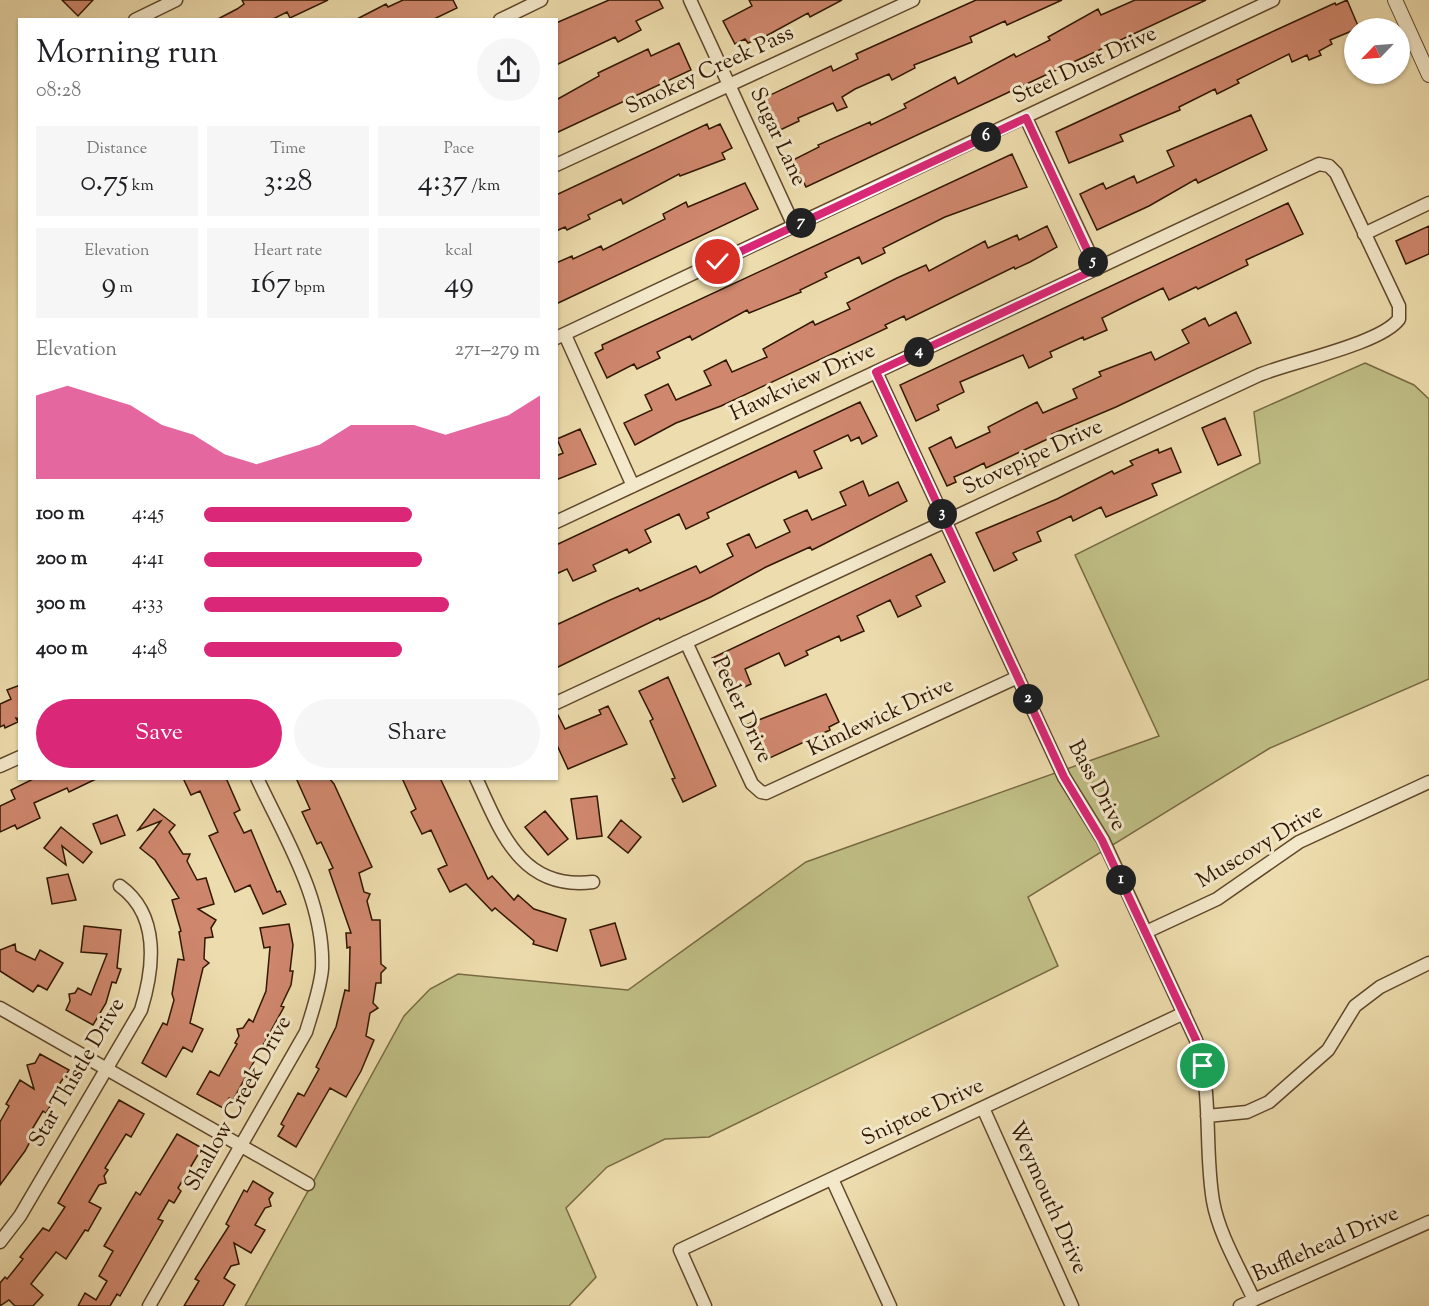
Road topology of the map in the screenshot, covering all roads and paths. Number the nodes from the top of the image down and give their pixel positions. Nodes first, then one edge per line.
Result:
1 (176, 0) edge
2 (541, 0) edge
3 (690, 0) edge
4 (913, 0) edge
5 (1395, 0) edge
6 (1267, 1) edge
7 (139, 18) edge
8 (504, 18) edge
9 (1429, 75) edge
10 (730, 85) junction
11 (1026, 118) junction
12 (558, 164) edge
13 (1429, 203) edge
14 (794, 226) junction
15 (1364, 234) junction
16 (1096, 269) junction
17 (560, 336) edge
18 (876, 372) junction
19 (633, 486) junction
20 (558, 521) edge
21 (945, 522) junction
22 (686, 642) junction
23 (1018, 677) junction
24 (558, 702) edge
25 (18, 758) edge
26 (0, 766) edge
27 (258, 780) edge
28 (477, 780) edge
29 (1429, 782) edge
30 (760, 792) joint
31 (593, 882) dead end
32 (120, 886) dead end
33 (1146, 932) junction
34 (1429, 963) edge
35 (0, 1008) edge
36 (1184, 1013) junction
37 (107, 1069) junction
38 (983, 1108) junction
39 (1207, 1116) junction
40 (242, 1146) junction
41 (832, 1179) junction
42 (308, 1184) dead end
43 (1429, 1221) edge
44 (0, 1242) edge
45 (1254, 1300) junction
46 (149, 1306) edge
47 (705, 1306) edge
48 (890, 1306) edge
49 (1072, 1306) edge
50 (1240, 1306) edge

1 - 7 street
2 - 8 street
3 - 10 street, Sugar Lane
4 - 10 street, Smokey Creek Pass
5 - 9 street
6 - 11 street, Steel Dust Drive
10 - 12 street, Smokey Creek Pass
10 - 14 street, Sugar Lane
11 - 14 street, Steel Dust Drive
11 - 16 street
13 - 15 street
14 - 17 street, Steel Dust Drive
15 - 16 street, Hawkview Drive
15 - 21 street, Stovepipe Drive
16 - 18 street, Hawkview Drive
17 - 19 street
18 - 19 street, Hawkview Drive
18 - 21 street, Bass Drive
19 - 20 street, Hawkview Drive
21 - 22 street, Stovepipe Drive
21 - 23 street, Bass Drive
22 - 24 street, Stovepipe Drive
22 - 30 street, Peeler Drive
23 - 30 street, Kimlewick Drive
23 - 33 street, Bass Drive
25 - 26 street
27 - 40 street, Shallow Creek Drive
28 - 31 street
29 - 33 street, Muscovy Drive
32 - 37 street, Star Thistle Drive
33 - 36 street, Bass Drive
34 - 39 street
35 - 37 street
36 - 38 street, Sniptoe Drive
36 - 39 street, Bass Drive
37 - 40 street
37 - 44 street, Star Thistle Drive
38 - 41 street, Sniptoe Drive
38 - 49 street, Weymouth Drive
39 - 45 street, Bass Drive
40 - 42 street
40 - 46 street, Shallow Creek Drive
41 - 47 street, Sniptoe Drive
41 - 48 street
43 - 45 street, Bufflehead Drive
45 - 50 street, Bufflehead Drive

